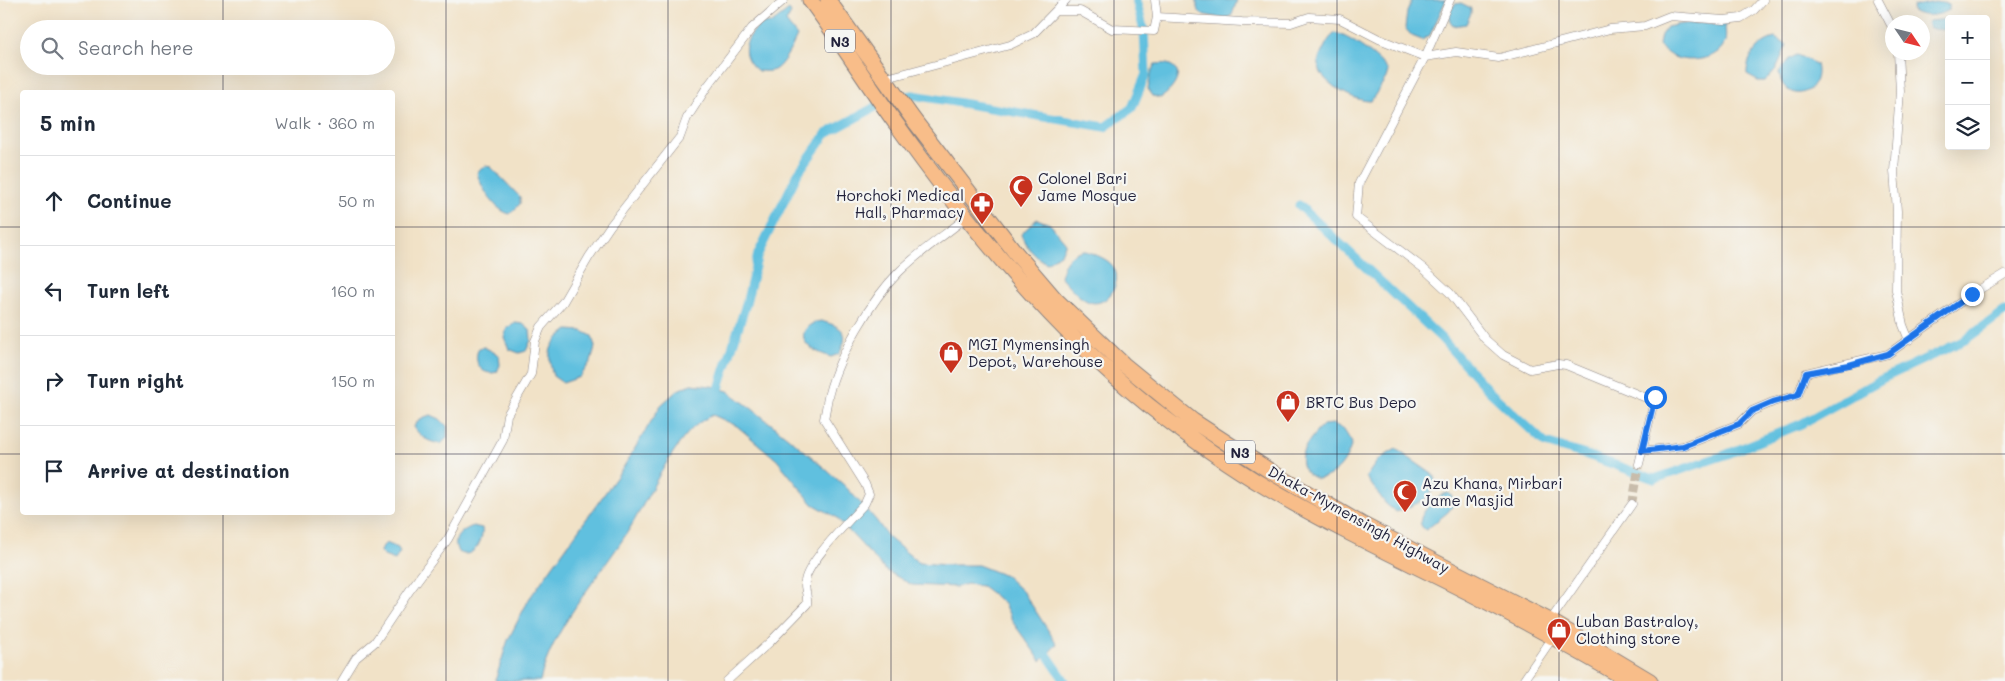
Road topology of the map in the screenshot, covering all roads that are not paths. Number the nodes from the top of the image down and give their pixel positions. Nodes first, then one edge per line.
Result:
1 (784, 0) edge
2 (810, 0) edge
3 (828, 0) edge
4 (1066, 0) edge
5 (1155, 0) edge
6 (1450, 0) edge
7 (1763, 0) edge
8 (1878, 0) edge
9 (1056, 11) junction
10 (1886, 15) edge
11 (1157, 17) junction
12 (1425, 57) junction
13 (1898, 60) edge
14 (884, 78) junction
15 (967, 217) junction
16 (2005, 274) edge
17 (1909, 340) junction
18 (1642, 451) junction
19 (1639, 464) tunnel mouth
20 (1632, 504) tunnel mouth
21 (1550, 621) junction
22 (1553, 637) junction
23 (342, 681) edge
24 (727, 681) edge
25 (1523, 681) edge
26 (1630, 681) edge
27 (1650, 681) edge

1 - 23 street
2 - 15 highway, Dhaka-Mymensingh Highway / N3
3 - 14 highway, Dhaka-Mymensingh Highway / N3
4 - 9 street
5 - 11 street
6 - 12 street
7 - 12 street
8 - 10 street
9 - 11 street
9 - 14 street
11 - 12 street
12 - 18 street
13 - 17 street
14 - 21 highway, Dhaka-Mymensingh Highway / N3
15 - 22 highway, Dhaka-Mymensingh Highway / N3
15 - 24 street
16 - 17 street
17 - 18 street
18 - 19 street
20 - 21 street
21 - 27 highway, Dhaka-Mymensingh Highway / N3
22 - 25 street
22 - 26 highway, Dhaka-Mymensingh Highway / N3

